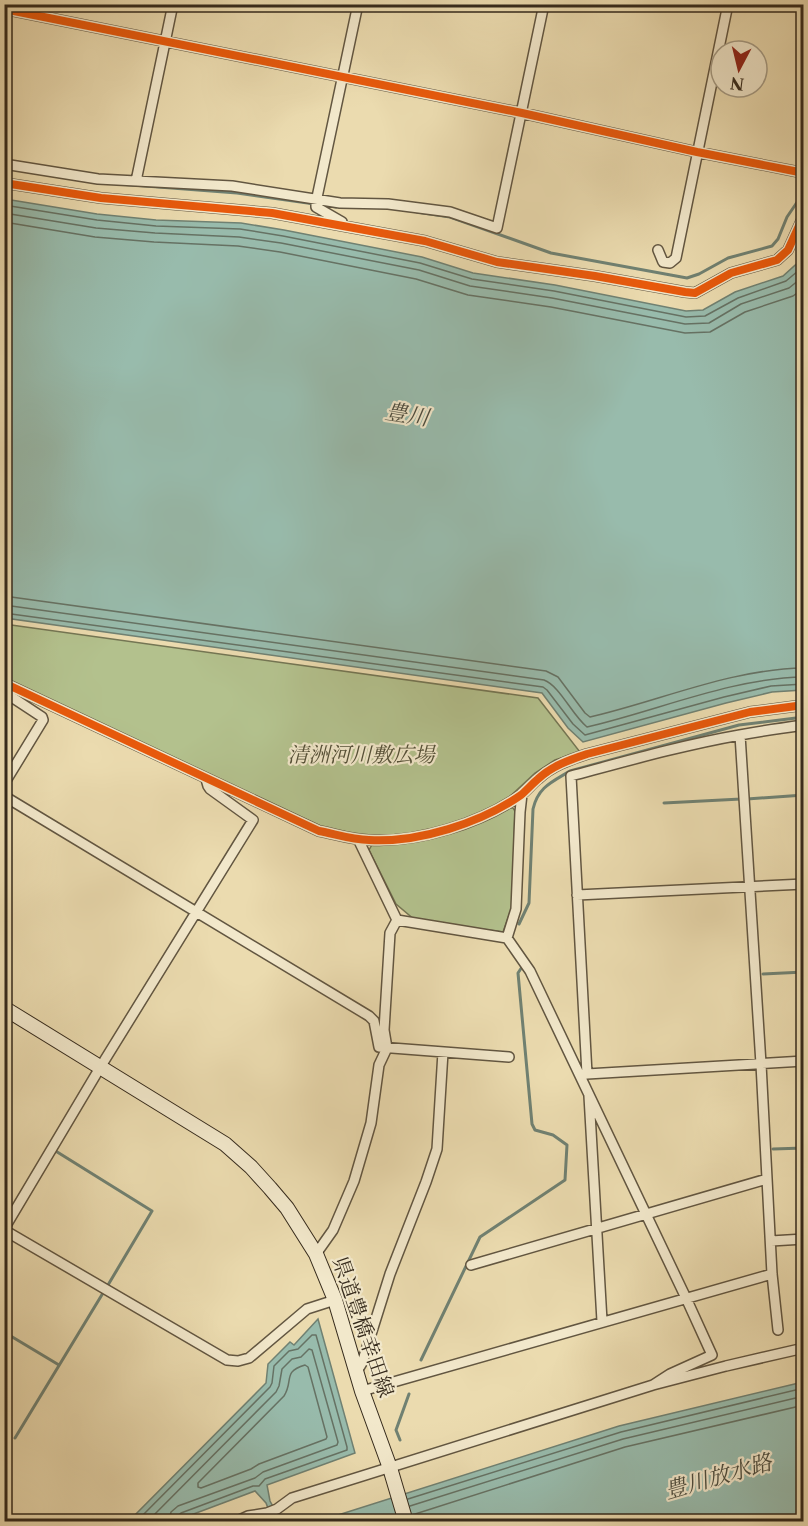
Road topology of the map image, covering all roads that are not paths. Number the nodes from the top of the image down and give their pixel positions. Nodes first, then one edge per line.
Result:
1 (173, 4) edge
2 (358, 4) edge
3 (544, 4) edge
4 (728, 4) edge
5 (4, 9) edge
6 (165, 42) junction
7 (343, 76) junction
8 (522, 113) junction
9 (697, 152) junction
10 (4, 164) edge
11 (804, 173) edge
12 (136, 181) junction
13 (4, 183) edge
14 (316, 202) junction
15 (804, 216) edge
16 (342, 226) junction
17 (658, 250) dead end
18 (4, 682) edge
19 (4, 692) edge
20 (804, 705) edge
21 (804, 725) edge
22 (740, 735) junction
23 (206, 778) junction
24 (4, 784) edge
25 (522, 794) junction
26 (4, 796) edge
27 (358, 839) junction
28 (804, 884) edge
29 (749, 887) junction
30 (577, 895) junction
31 (196, 911) junction
32 (397, 920) junction
33 (507, 938) junction
34 (4, 1008) edge
35 (387, 1048) junction
36 (443, 1052) junction
37 (509, 1057) dead end
38 (804, 1061) edge
39 (761, 1064) junction
40 (101, 1066) junction
41 (584, 1075) junction
42 (588, 1092) junction
43 (767, 1179) junction
44 (646, 1214) junction
45 (596, 1229) junction
46 (4, 1230) edge
47 (804, 1239) edge
48 (771, 1241) junction
49 (316, 1254) junction
50 (471, 1265) dead end
51 (772, 1274) junction
52 (686, 1298) junction
53 (334, 1300) junction
54 (602, 1321) junction
55 (778, 1330) dead end
56 (804, 1348) edge
57 (356, 1372) junction
58 (653, 1385) junction
59 (362, 1391) junction
60 (390, 1468) junction
61 (235, 1521) edge
62 (406, 1521) edge

1 - 6 street
2 - 7 street
3 - 8 street
4 - 9 street
5 - 6 street
6 - 7 street
6 - 12 street
7 - 8 street
7 - 14 street
8 - 9 street
8 - 14 street
9 - 11 street
9 - 17 street
10 - 12 street
12 - 14 street
13 - 16 street
14 - 16 street
15 - 16 street
18 - 23 street
19 - 24 street
20 - 25 street
21 - 22 street
22 - 29 street
22 - 30 street
23 - 27 street
23 - 31 street
25 - 27 street
25 - 33 street
26 - 31 street
27 - 32 street
28 - 29 street
29 - 30 street
29 - 39 street
30 - 41 street
31 - 35 street
31 - 40 street
32 - 33 street
32 - 35 street
33 - 41 street
34 - 40 main road, 県道豊橋幸田線
35 - 36 street
35 - 49 street
36 - 37 street
36 - 57 street
38 - 39 street
39 - 41 street
39 - 43 street
40 - 46 street
40 - 49 main road, 県道豊橋幸田線
41 - 42 street
42 - 44 street
42 - 45 street
43 - 44 street
43 - 48 street
44 - 45 street
44 - 52 street
45 - 50 street
45 - 54 street
46 - 53 street
47 - 48 street
48 - 51 street
49 - 53 main road, 県道豊橋幸田線
51 - 52 street
51 - 55 street
52 - 54 street
52 - 58 street
53 - 57 main road, 県道豊橋幸田線
54 - 59 street
56 - 58 street
57 - 59 main road, 県道豊橋幸田線
58 - 60 street
59 - 60 main road, 県道豊橋幸田線
60 - 61 street
60 - 62 main road, 県道豊橋幸田線

